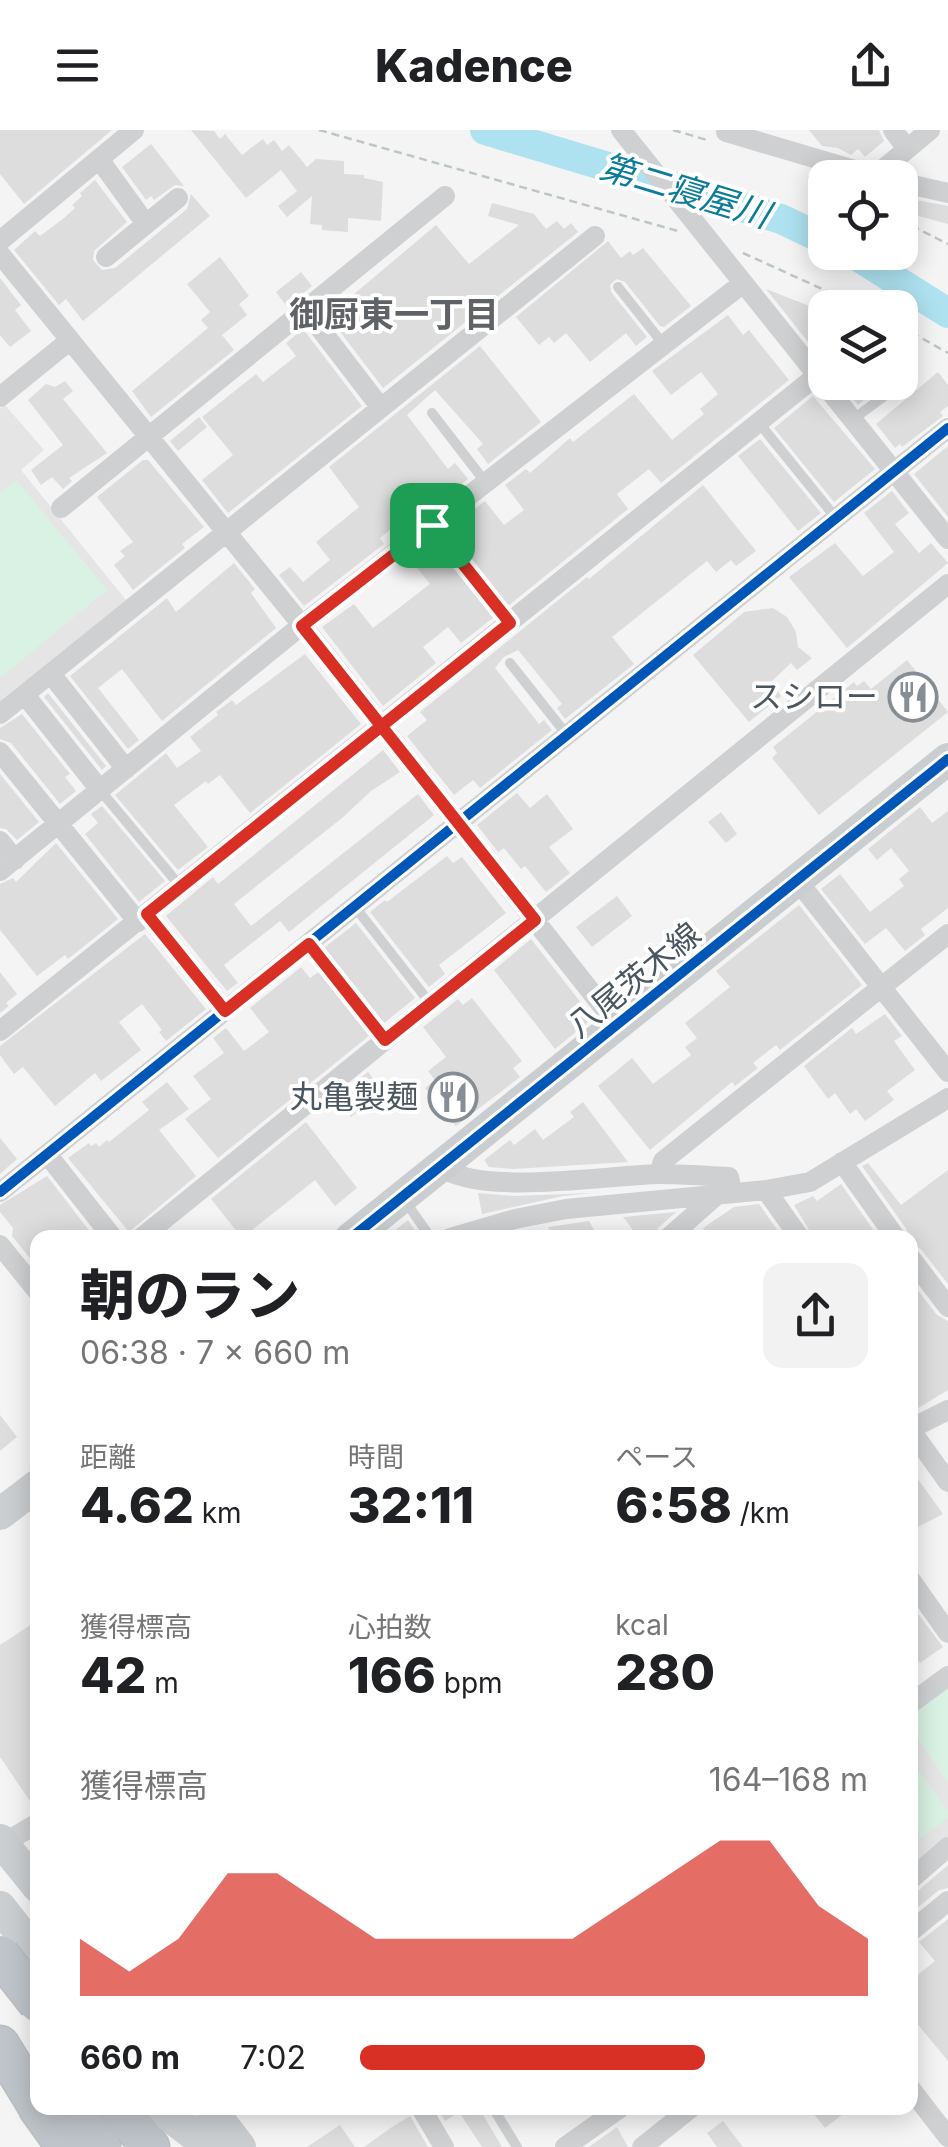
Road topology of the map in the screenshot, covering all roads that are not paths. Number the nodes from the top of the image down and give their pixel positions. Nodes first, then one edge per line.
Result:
1 (134, 130) edge
2 (621, 130) edge
3 (729, 130) edge
4 (892, 130) edge
5 (930, 130) edge
6 (907, 149) junction
7 (99, 159) junction
8 (821, 160) edge
9 (896, 160) edge
10 (918, 186) edge
11 (948, 193) edge
12 (445, 196) dead end
13 (178, 198) dead end
14 (146, 224) junction
15 (595, 236) dead end
16 (0, 240) edge
17 (0, 254) edge
18 (106, 257) dead end
19 (742, 284) junction
20 (618, 288) dead end
21 (305, 309) junction
22 (69, 341) junction
23 (664, 345) junction
24 (808, 358) edge
25 (808, 382) edge
26 (0, 397) edge
27 (839, 400) edge
28 (879, 400) edge
29 (381, 408) junction
30 (432, 413) dead end
31 (852, 420) junction
32 (759, 422) junction
33 (948, 428) edge
34 (148, 435) junction
35 (893, 471) junction
36 (486, 483) junction
37 (61, 508) dead end
38 (836, 518) junction
39 (432, 525) junction
40 (226, 533) junction
41 (948, 539) edge
42 (948, 584) edge
43 (510, 623) junction
44 (302, 626) junction
45 (510, 663) dead end
46 (50, 674) junction
47 (24, 695) junction
48 (0, 714) edge
49 (382, 726) junction
50 (568, 735) junction
51 (0, 752) edge
52 (948, 760) edge
53 (126, 769) junction
54 (100, 790) junction
55 (459, 823) junction
56 (58, 824) junction
57 (0, 841) edge
58 (7, 866) edge
59 (797, 880) junction
60 (181, 887) junction
61 (355, 907) junction
62 (142, 918) junction
63 (535, 920) junction
64 (948, 934) edge
65 (309, 944) junction
66 (883, 987) junction
67 (430, 1004) junction
68 (225, 1011) junction
69 (618, 1026) junction
70 (0, 1031) edge
71 (385, 1040) junction
72 (948, 1072) edge
73 (948, 1098) edge
74 (47, 1154) junction
75 (842, 1162) junction
76 (439, 1166) junction
77 (660, 1174) junction
78 (766, 1190) junction
79 (0, 1192) edge
80 (726, 1192) junction
81 (402, 1196) junction
82 (108, 1230) edge
83 (152, 1230) edge
84 (361, 1230) edge
85 (425, 1230) edge
86 (477, 1230) edge
87 (681, 1230) edge
88 (794, 1230) edge
89 (890, 1230) edge
90 (0, 1245) edge
91 (918, 1267) edge
92 (30, 1282) edge
93 (948, 1306) edge
94 (948, 1410) edge
95 (918, 1425) edge
96 (918, 1440) edge
97 (948, 1482) edge
98 (30, 1492) edge
99 (0, 1514) edge
100 (918, 1590) edge
101 (948, 1633) edge
102 (948, 1676) edge
103 (918, 1698) edge
104 (30, 1827) edge
105 (1, 1842) edge
106 (948, 1847) edge
107 (918, 1873) edge
108 (30, 1877) edge
109 (948, 1901) edge
110 (0, 1907) edge
111 (918, 1925) edge
112 (30, 1945) edge
113 (0, 1955) edge
114 (30, 1993) edge
115 (0, 2017) edge
116 (0, 2045) edge
117 (30, 2055) edge
118 (30, 2094) edge
119 (918, 2098) edge
120 (44, 2115) edge
121 (76, 2115) edge
122 (125, 2115) edge
123 (162, 2115) edge
124 (167, 2115) edge
125 (215, 2115) edge
126 (426, 2115) edge
127 (498, 2115) edge
128 (610, 2115) edge
129 (683, 2115) edge
130 (948, 2137) edge
131 (66, 2147) edge
132 (101, 2147) edge
133 (150, 2147) edge
134 (185, 2147) edge
135 (210, 2147) edge
136 (240, 2147) edge
137 (444, 2147) edge
138 (517, 2147) edge
139 (565, 2147) edge
140 (642, 2147) edge

1 - 7 street
2 - 19 street
3 - 8 street
4 - 6 street
5 - 6 street
6 - 9 street
7 - 14 street
7 - 16 street
10 - 11 street
12 - 21 street
13 - 14 street
14 - 18 street
15 - 29 street
17 - 22 street
19 - 23 street
19 - 24 street
20 - 23 lane
21 - 29 street
21 - 34 street
22 - 26 street
22 - 34 street
23 - 36 street
25 - 32 street
27 - 31 street
28 - 31 lane
29 - 40 street
30 - 36 lane
31 - 35 street
32 - 38 lane
32 - 43 street
33 - 35 street
34 - 37 street
34 - 40 street
35 - 38 street
35 - 41 street
36 - 39 street
38 - 50 street
39 - 43 lane
39 - 44 street
40 - 44 street
40 - 46 street
42 - 63 street
43 - 49 street
44 - 49 street
44 - 53 street
45 - 50 lane
46 - 47 street
46 - 53 street
47 - 48 street
47 - 54 street
49 - 55 street
49 - 60 street
50 - 55 street
51 - 56 street
52 - 59 main road, 八尾茨木線
53 - 54 street
54 - 56 street
54 - 60 lane
55 - 61 street
55 - 63 street
56 - 58 street
56 - 62 street
57 - 58 street
59 - 66 street
59 - 69 main road, 八尾茨木線
60 - 62 street
61 - 65 street
61 - 67 lane
62 - 68 street
62 - 70 street
63 - 67 street
63 - 69 street
64 - 66 street
65 - 68 street
65 - 71 lane
66 - 72 street
66 - 77 street
67 - 71 street
68 - 74 street
69 - 76 main road, 八尾茨木線
71 - 83 street
73 - 75 street
74 - 79 street
74 - 82 street
75 - 78 street
75 - 89 street
76 - 77 street
76 - 81 main road, 八尾茨木線
77 - 80 street
78 - 80 street
78 - 88 street
80 - 86 street
80 - 87 street
81 - 84 main road, 八尾茨木線
81 - 85 lane
90 - 92 street
91 - 93 street
94 - 95 street
96 - 97 street
98 - 99 main road
100 - 101 street
102 - 103 street
104 - 105 street
105 - 108 main road
106 - 107 street
109 - 111 street
110 - 112 main road
113 - 114 highway, bridge
115 - 117 highway
116 - 118 highway
119 - 130 street
120 - 131 highway
121 - 132 highway
122 - 133 highway
123 - 134 main road
124 - 135 main road
125 - 136 main road
126 - 137 street
127 - 138 lane
128 - 139 street
129 - 140 street

